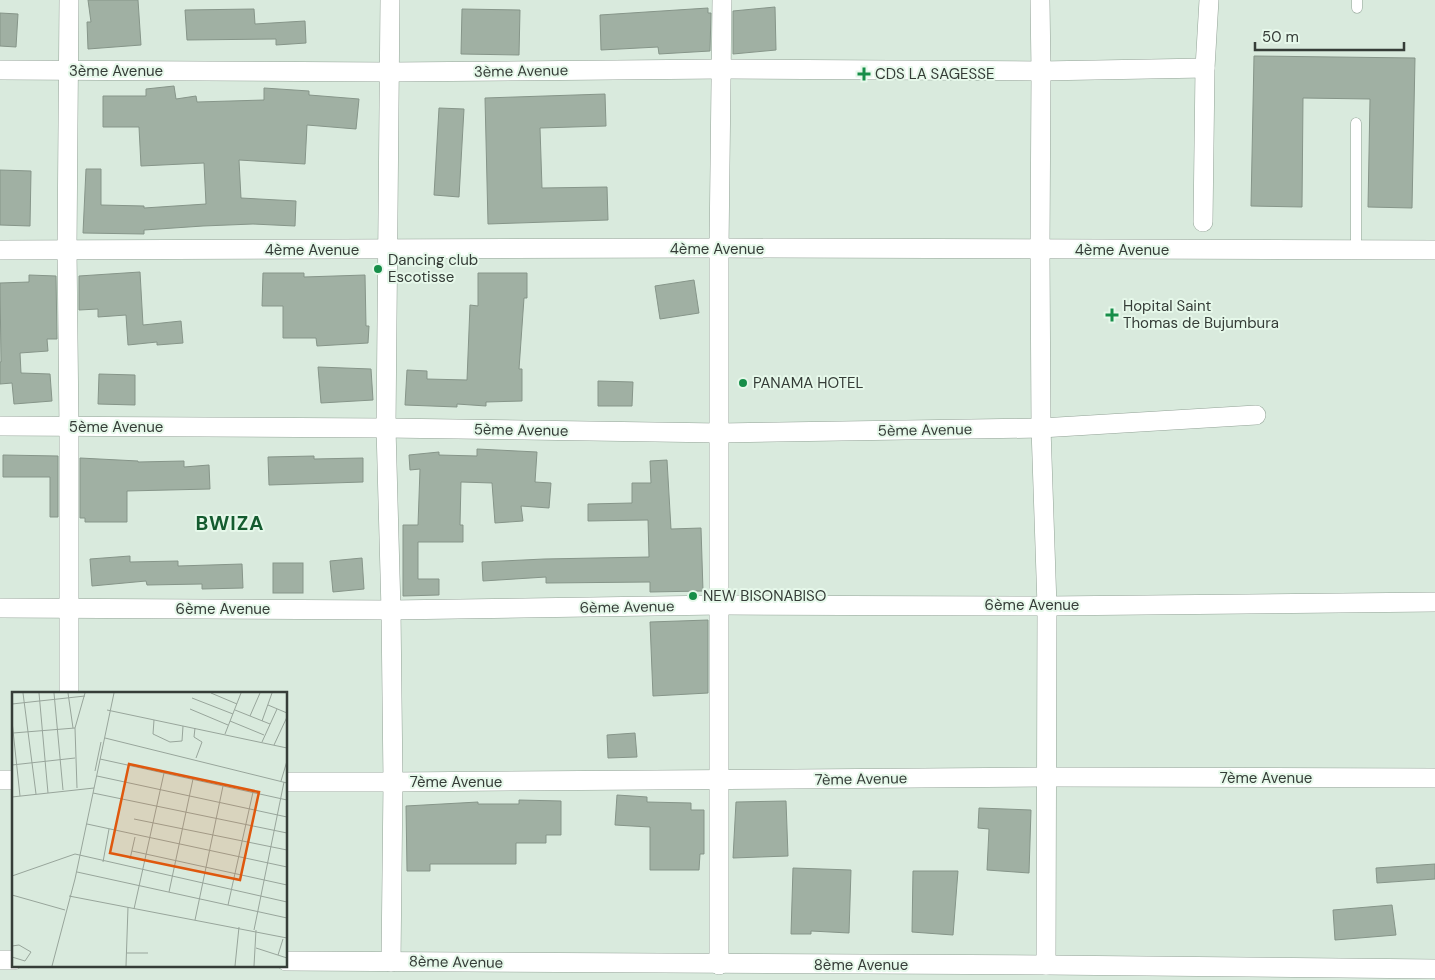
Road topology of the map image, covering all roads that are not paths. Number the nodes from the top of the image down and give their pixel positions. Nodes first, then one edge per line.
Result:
1 (69, 0) edge
2 (390, 0) edge
3 (722, 0) edge
4 (1040, 0) edge
5 (1208, 0) edge
6 (1205, 68) junction
7 (722, 69) junction
8 (0, 70) edge
9 (68, 71) junction
10 (1042, 71) junction
11 (390, 72) junction
12 (1356, 123) dead end
13 (1203, 222) dead end
14 (719, 248) junction
15 (67, 249) junction
16 (0, 250) edge
17 (389, 250) junction
18 (1040, 250) junction
19 (1356, 250) junction
20 (1435, 250) edge
21 (1256, 415) dead end
22 (0, 426) edge
23 (70, 427) junction
24 (386, 428) junction
25 (1041, 428) junction
26 (720, 433) junction
27 (1435, 602) edge
28 (720, 606) junction
29 (1047, 606) junction
30 (0, 608) edge
31 (69, 608) junction
32 (391, 610) junction
33 (69, 692) edge
34 (1045, 777) junction
35 (1435, 778) edge
36 (720, 780) junction
37 (288, 782) edge
38 (393, 782) junction
39 (288, 962) edge
40 (391, 962) junction
41 (719, 965) junction
42 (1046, 965) junction
43 (1435, 970) edge

1 - 9 street
2 - 11 street
3 - 7 street
4 - 10 street
5 - 6 street
6 - 10 street, 3ème Avenue
6 - 13 street
7 - 10 street, 3ème Avenue
7 - 11 street, 3ème Avenue
7 - 14 street
8 - 9 street, 3ème Avenue
9 - 11 street, 3ème Avenue
9 - 15 street
10 - 18 street
11 - 17 street
12 - 19 lane
14 - 17 street, 4ème Avenue
14 - 18 street, 4ème Avenue
14 - 26 street
15 - 16 street, 4ème Avenue
15 - 17 street, 4ème Avenue
15 - 23 street
17 - 24 street
18 - 19 street, 4ème Avenue
18 - 25 street
19 - 20 street, 4ème Avenue
21 - 25 street, 5ème Avenue
22 - 23 street, 5ème Avenue
23 - 24 street, 5ème Avenue
23 - 31 street
24 - 26 street, 5ème Avenue
24 - 32 street
25 - 26 street, 5ème Avenue
25 - 29 street
26 - 28 street
27 - 29 street, 6ème Avenue
28 - 29 street, 6ème Avenue
28 - 32 street, 6ème Avenue
28 - 36 street
29 - 34 street
30 - 31 street, 6ème Avenue
31 - 32 street, 6ème Avenue
31 - 33 street
32 - 38 street
34 - 35 street, 7ème Avenue
34 - 36 street, 7ème Avenue
34 - 42 street
36 - 38 street, 7ème Avenue
36 - 41 street
37 - 38 street, 7ème Avenue
38 - 40 street
39 - 40 street, 8ème Avenue
40 - 41 street, 8ème Avenue
41 - 42 street, 8ème Avenue
42 - 43 street, 8ème Avenue

